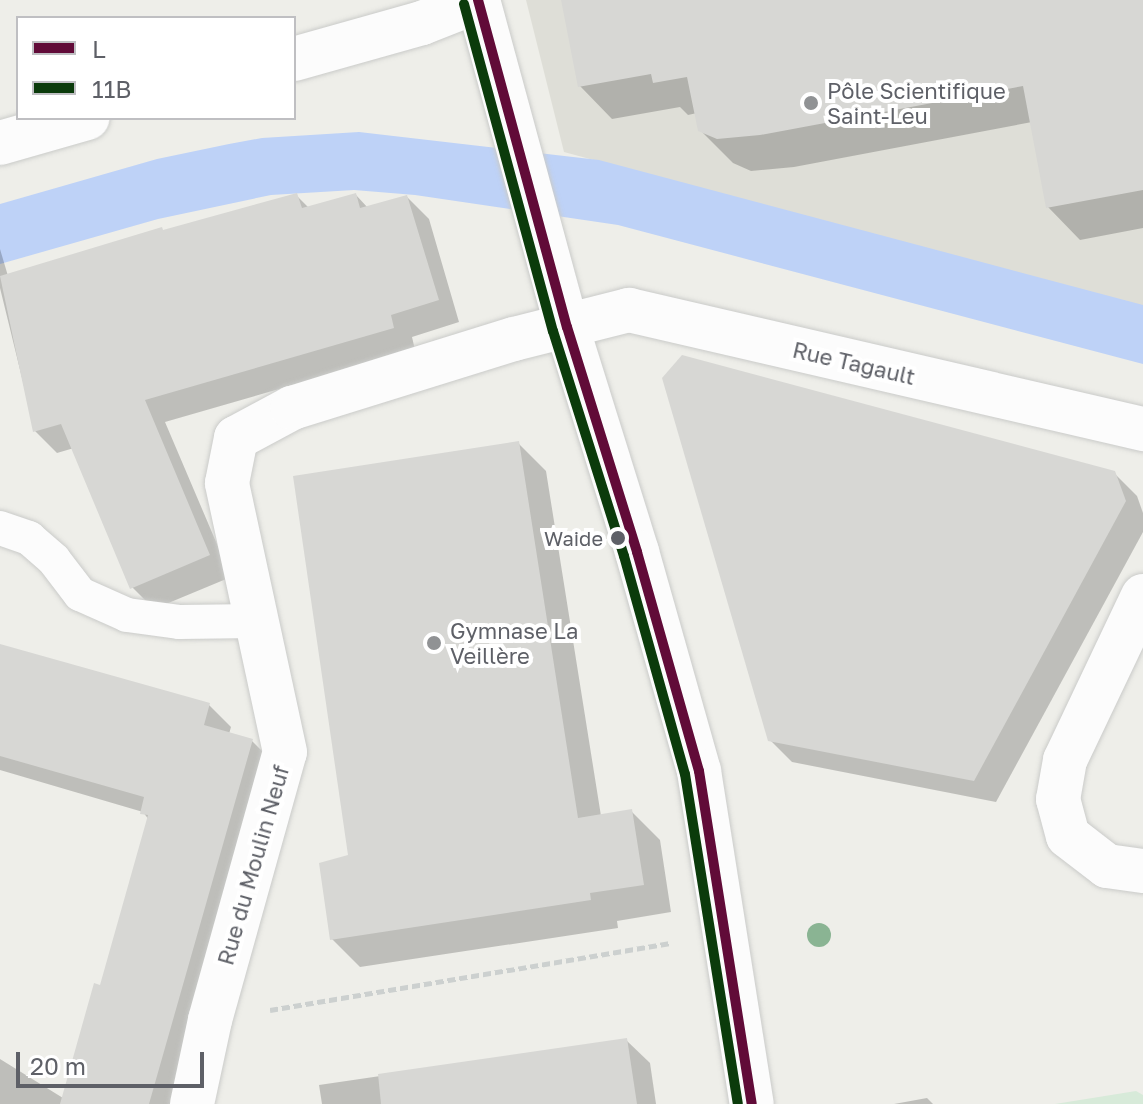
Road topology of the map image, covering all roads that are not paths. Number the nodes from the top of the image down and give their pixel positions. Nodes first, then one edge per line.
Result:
1 (478, 0) edge
2 (296, 58) edge
3 (80, 120) edge
4 (0, 143) edge
5 (567, 327) junction
6 (1143, 429) edge
7 (236, 438) joint
8 (0, 528) edge
9 (1143, 596) edge
10 (257, 621) junction
11 (1143, 871) edge
12 (192, 1104) edge
13 (752, 1104) edge

1 - 2 street
1 - 5 street
3 - 4 street
5 - 6 street, Rue Tagault
5 - 7 street, Rue Tagault
5 - 13 street
7 - 10 street, Rue du Moulin Neuf
8 - 10 lane
9 - 11 street
10 - 12 street, Rue du Moulin Neuf

